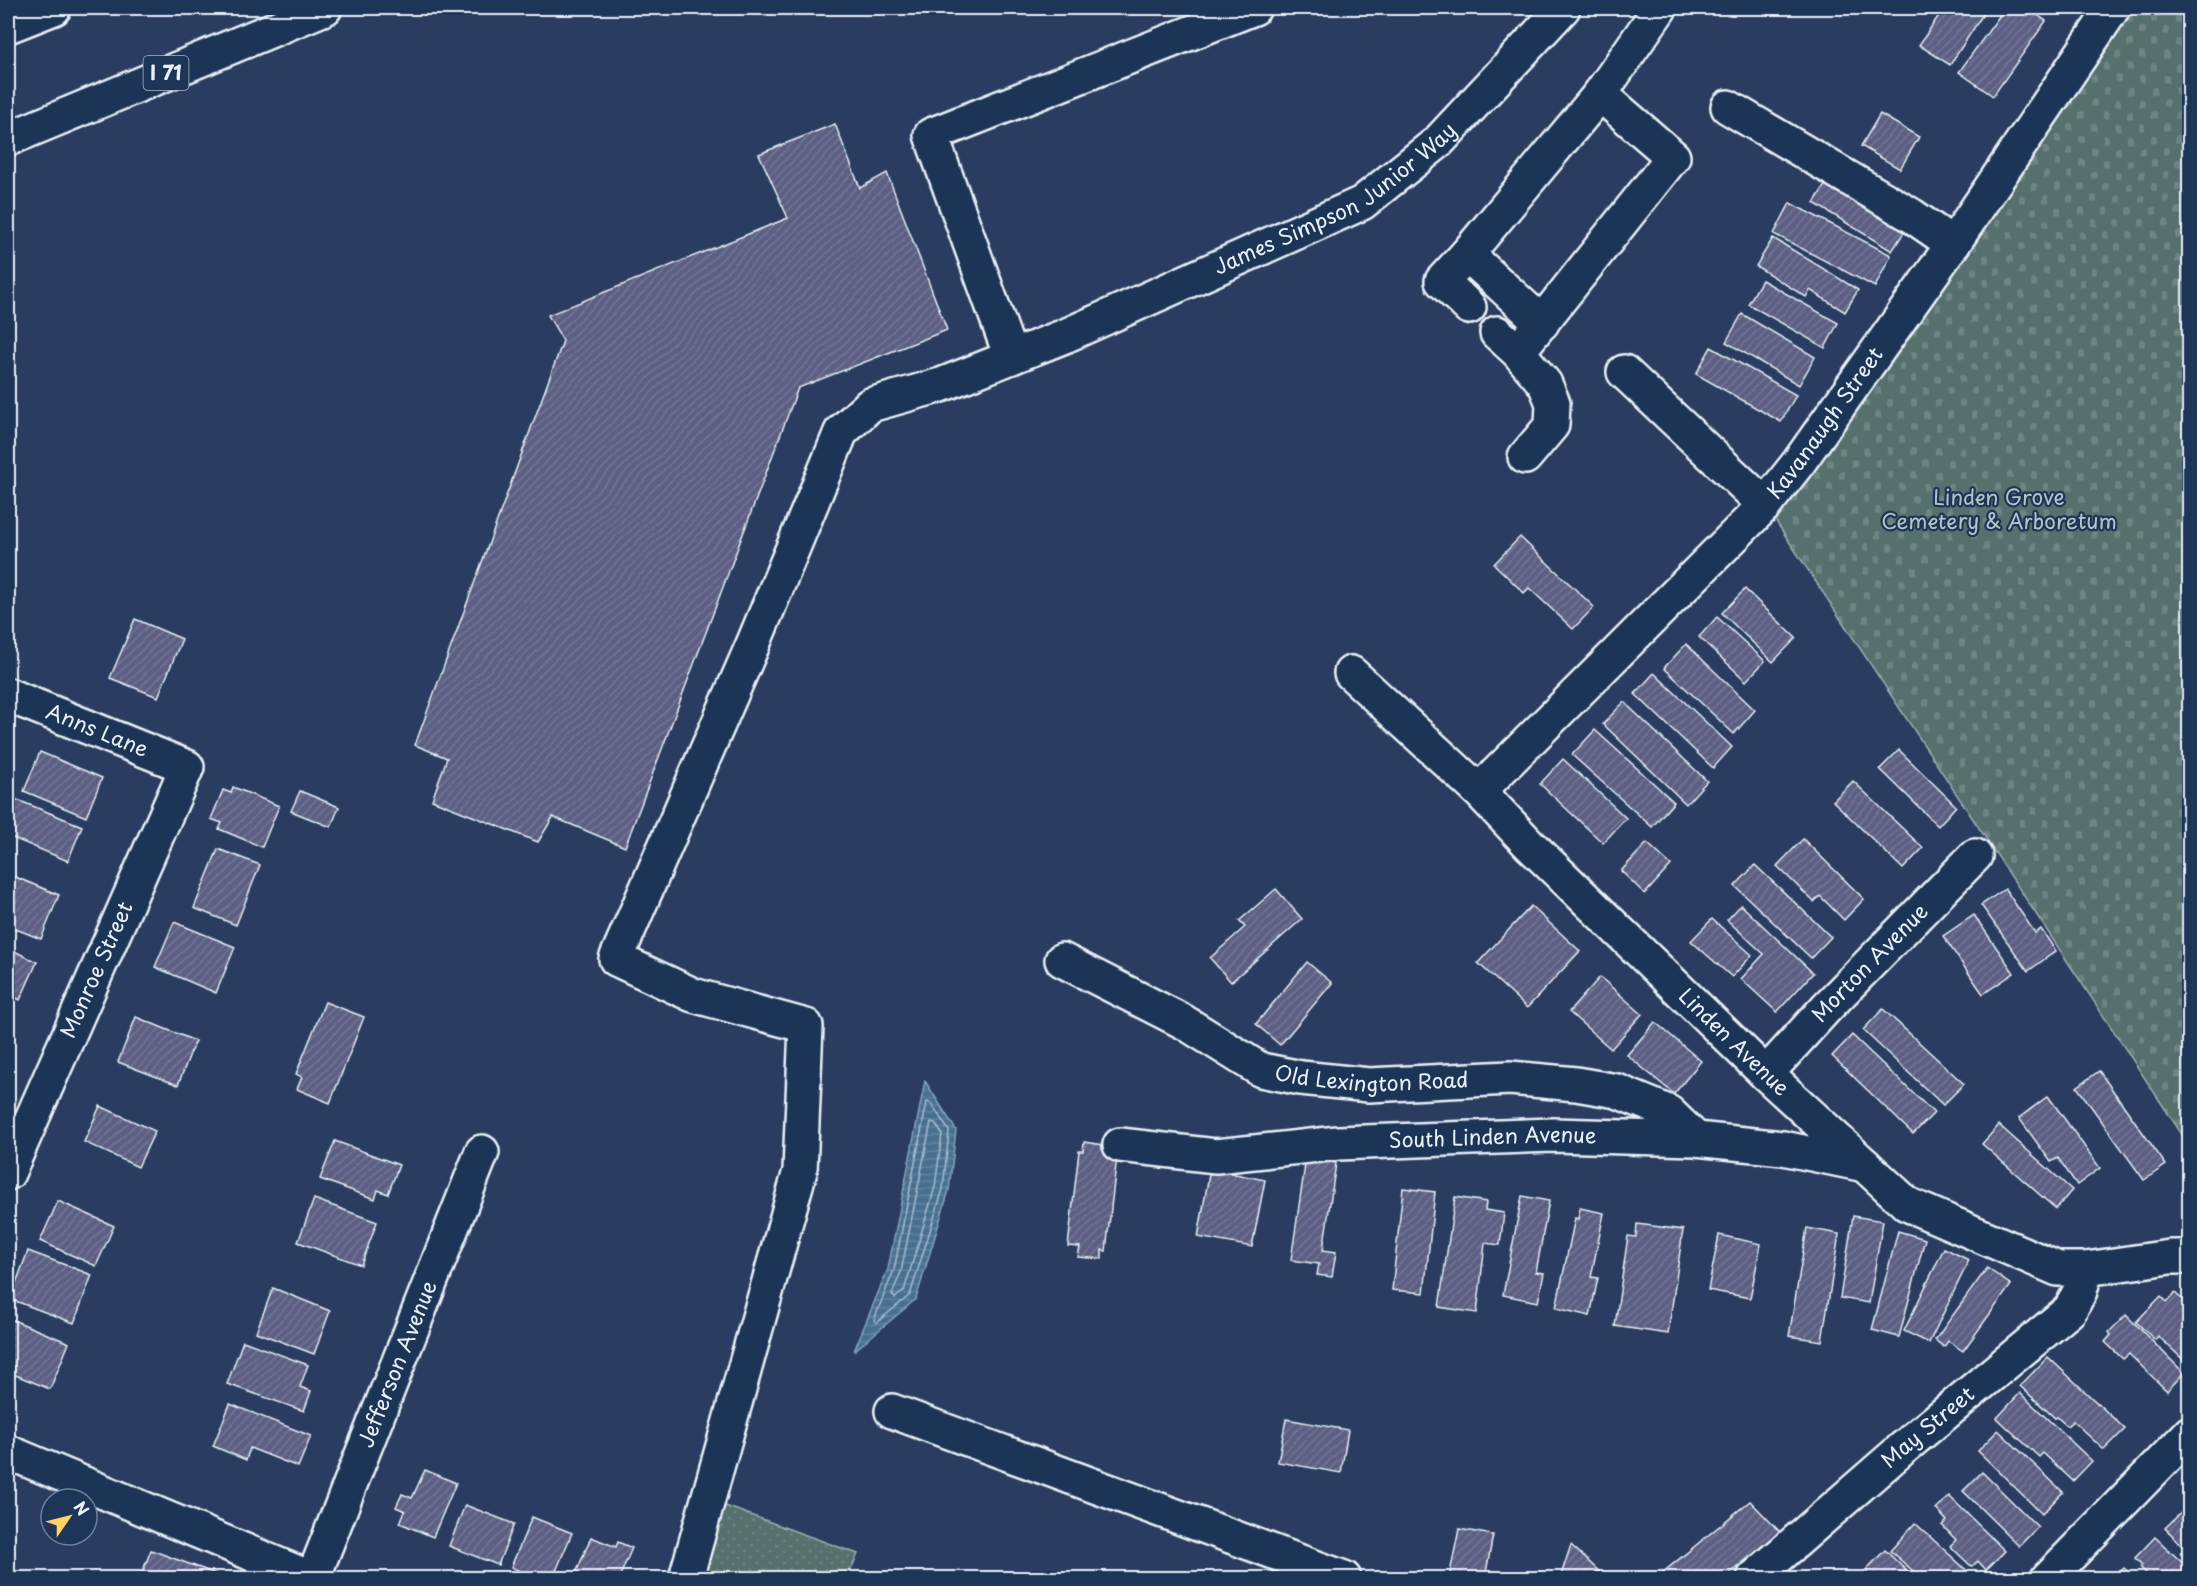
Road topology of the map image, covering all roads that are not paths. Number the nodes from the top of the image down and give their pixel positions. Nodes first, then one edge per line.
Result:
1 (54, 8) edge
2 (325, 8) edge
3 (1254, 8) edge
4 (1563, 8) edge
5 (1660, 8) edge
6 (2114, 8) edge
7 (8, 26) edge
8 (1600, 94) junction
9 (1728, 107) dead end
10 (8, 139) edge
11 (1953, 244) junction
12 (1467, 254) junction
13 (1469, 307) dead end
14 (1542, 323) junction
15 (1011, 357) junction
16 (1624, 372) dead end
17 (1525, 458) dead end
18 (1765, 505) junction
19 (1351, 673) dead end
20 (8, 696) edge
21 (187, 767) joint
22 (1479, 791) junction
23 (1975, 856) dead end
24 (1062, 960) dead end
25 (1766, 1074) junction
26 (1695, 1139) junction
27 (1120, 1145) dead end
28 (482, 1152) dead end
29 (1865, 1165) junction
30 (8, 1173) edge
31 (2190, 1257) edge
32 (2086, 1269) junction
33 (892, 1411) dead end
34 (2190, 1433) edge
35 (8, 1452) edge
36 (312, 1578) edge
37 (686, 1578) edge
38 (1344, 1578) edge
39 (1754, 1578) edge
40 (2048, 1578) edge

1 - 7 main road
2 - 10 main road, I 71
3 - 15 main road
4 - 15 main road, James Simpson Junior Way
5 - 8 main road
6 - 11 main road, Kavanaugh Street
8 - 12 main road
8 - 14 main road
9 - 11 main road
11 - 18 main road, Kavanaugh Street
12 - 13 main road
12 - 14 main road
14 - 17 main road
15 - 37 main road, James Simpson Junior Way
16 - 18 main road
18 - 22 main road, Kavanaugh Street
19 - 22 main road, Linden Avenue
20 - 21 main road, Anns Lane
21 - 30 main road, Monroe Street
22 - 25 main road, Linden Avenue
23 - 25 main road, Morton Avenue
24 - 26 main road, Old Lexington Road
25 - 29 main road, Linden Avenue
26 - 27 main road, South Linden Avenue
26 - 29 main road, South Linden Avenue
28 - 36 main road, Jefferson Avenue
29 - 32 main road, Linden Avenue
31 - 32 main road, Linden Avenue
32 - 39 main road, May Street
33 - 38 main road
34 - 40 main road
35 - 36 main road

